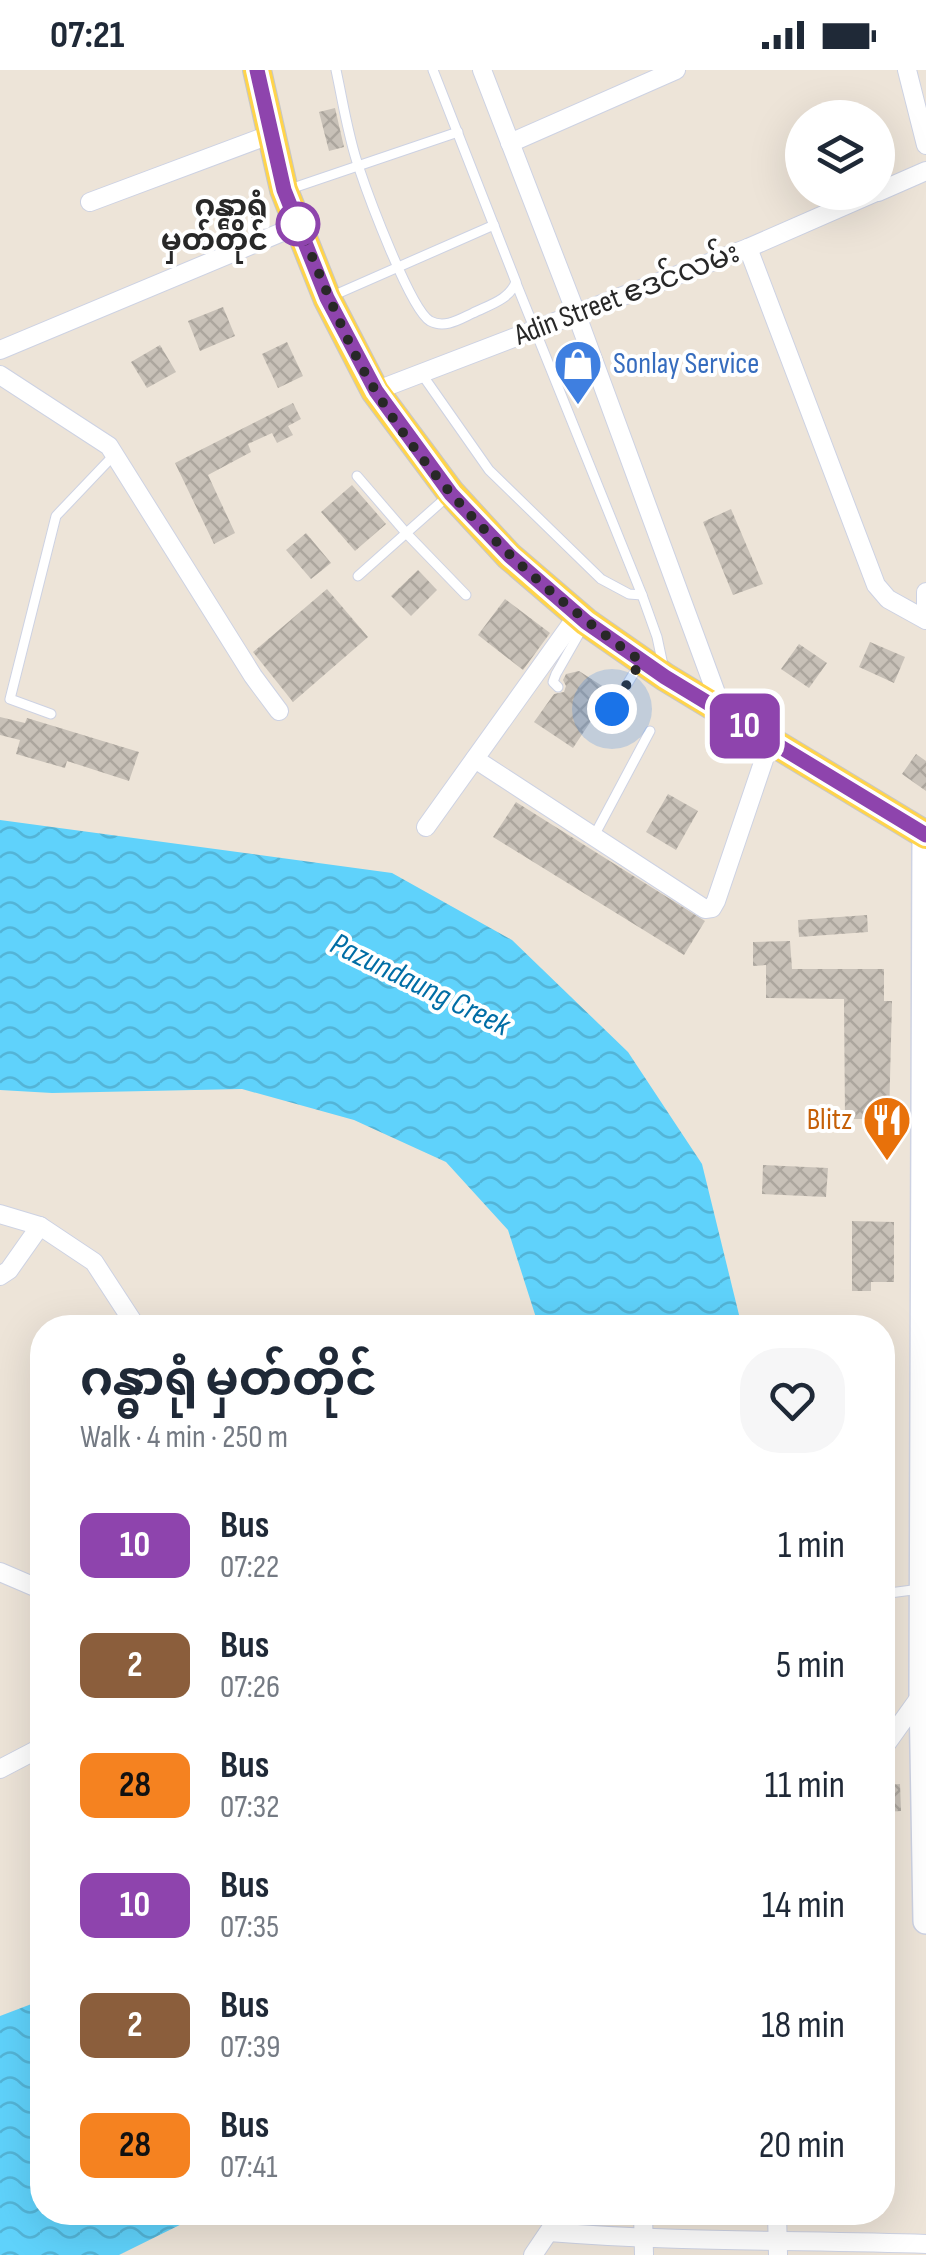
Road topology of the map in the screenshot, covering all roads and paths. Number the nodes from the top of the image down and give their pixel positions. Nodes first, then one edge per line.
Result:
1 (257, 70) edge
2 (336, 70) edge
3 (433, 70) edge
4 (482, 70) edge
5 (676, 70) edge
6 (907, 70) edge
7 (458, 132) junction
8 (272, 134) junction
9 (510, 143) junction
10 (926, 144) edge
11 (358, 166) junction
12 (926, 171) edge
13 (895, 184) edge
14 (284, 190) junction
15 (90, 202) dead end
16 (836, 210) edge
17 (494, 224) junction
18 (299, 225) junction
19 (748, 248) junction
20 (399, 266) junction
21 (516, 282) junction
22 (327, 298) junction
23 (576, 313) junction
24 (537, 328) junction
25 (0, 350) edge
26 (421, 373) junction
27 (0, 375) edge
28 (376, 391) junction
29 (115, 454) junction
30 (356, 476) dead end
31 (451, 494) junction
32 (407, 534) junction
33 (358, 576) dead end
34 (926, 592) edge
35 (466, 595) dead end
36 (642, 595) junction
37 (581, 619) junction
38 (926, 620) edge
39 (641, 661) junction
40 (665, 677) junction
41 (558, 687) dead end
42 (278, 711) dead end
43 (724, 712) junction
44 (51, 714) dead end
45 (595, 714) dead end
46 (650, 731) dead end
47 (770, 742) junction
48 (475, 759) junction
49 (426, 827) dead end
50 (925, 835) edge
51 (594, 836) junction
52 (925, 939) edge
53 (0, 1214) edge
54 (40, 1226) junction
55 (0, 1276) edge
56 (129, 1315) edge
57 (924, 1380) edge
58 (0, 1572) edge
59 (30, 1585) edge
60 (922, 1588) junction
61 (895, 1592) edge
62 (922, 1693) junction
63 (895, 1731) edge
64 (30, 1753) edge
65 (0, 1769) edge
66 (925, 1831) edge
67 (926, 1921) edge
68 (554, 2225) edge
69 (549, 2232) junction
70 (926, 2244) edge
71 (778, 2247) edge
72 (644, 2248) edge
73 (533, 2255) edge

1 - 8 main road
2 - 11 lane
3 - 7 lane
4 - 9 street
5 - 9 street
6 - 10 street
7 - 11 lane
7 - 17 lane
8 - 14 main road
8 - 15 street
9 - 23 street
11 - 14 lane
11 - 20 lane
12 - 13 street, Adin Street ဧဒင်လမ်း
14 - 18 main road
16 - 19 street, Adin Street ဧဒင်လမ်း
17 - 20 lane
17 - 21 lane
18 - 22 main road
18 - 25 street
19 - 23 street, Adin Street ဧဒင်လမ်း
19 - 38 street
20 - 21 lane
20 - 22 lane
21 - 24 lane
22 - 28 main road
23 - 24 street, Adin Street ဧဒင်လမ်း
23 - 43 street
24 - 26 street, Adin Street ဧဒင်လမ်း
24 - 36 lane
26 - 28 street, Adin Street ဧဒင်လမ်း
26 - 36 lane
27 - 29 street
28 - 31 main road
29 - 42 street
29 - 44 lane
30 - 32 lane
31 - 32 lane
31 - 37 main road
32 - 33 lane
32 - 35 lane
34 - 38 street
36 - 40 lane
37 - 39 main road
37 - 41 lane
37 - 48 street
39 - 40 main road
39 - 45 lane
40 - 43 main road
43 - 47 main road
46 - 51 lane
47 - 50 main road
47 - 51 street
48 - 49 street
48 - 51 street
50 - 52 main road
52 - 57 main road
53 - 54 street
54 - 55 street
54 - 56 street
57 - 60 main road
58 - 59 street
60 - 61 lane
60 - 62 main road
62 - 63 street
62 - 66 main road
64 - 65 street
66 - 67 main road
68 - 69 street
69 - 72 street
69 - 73 street
70 - 71 street
71 - 72 street

